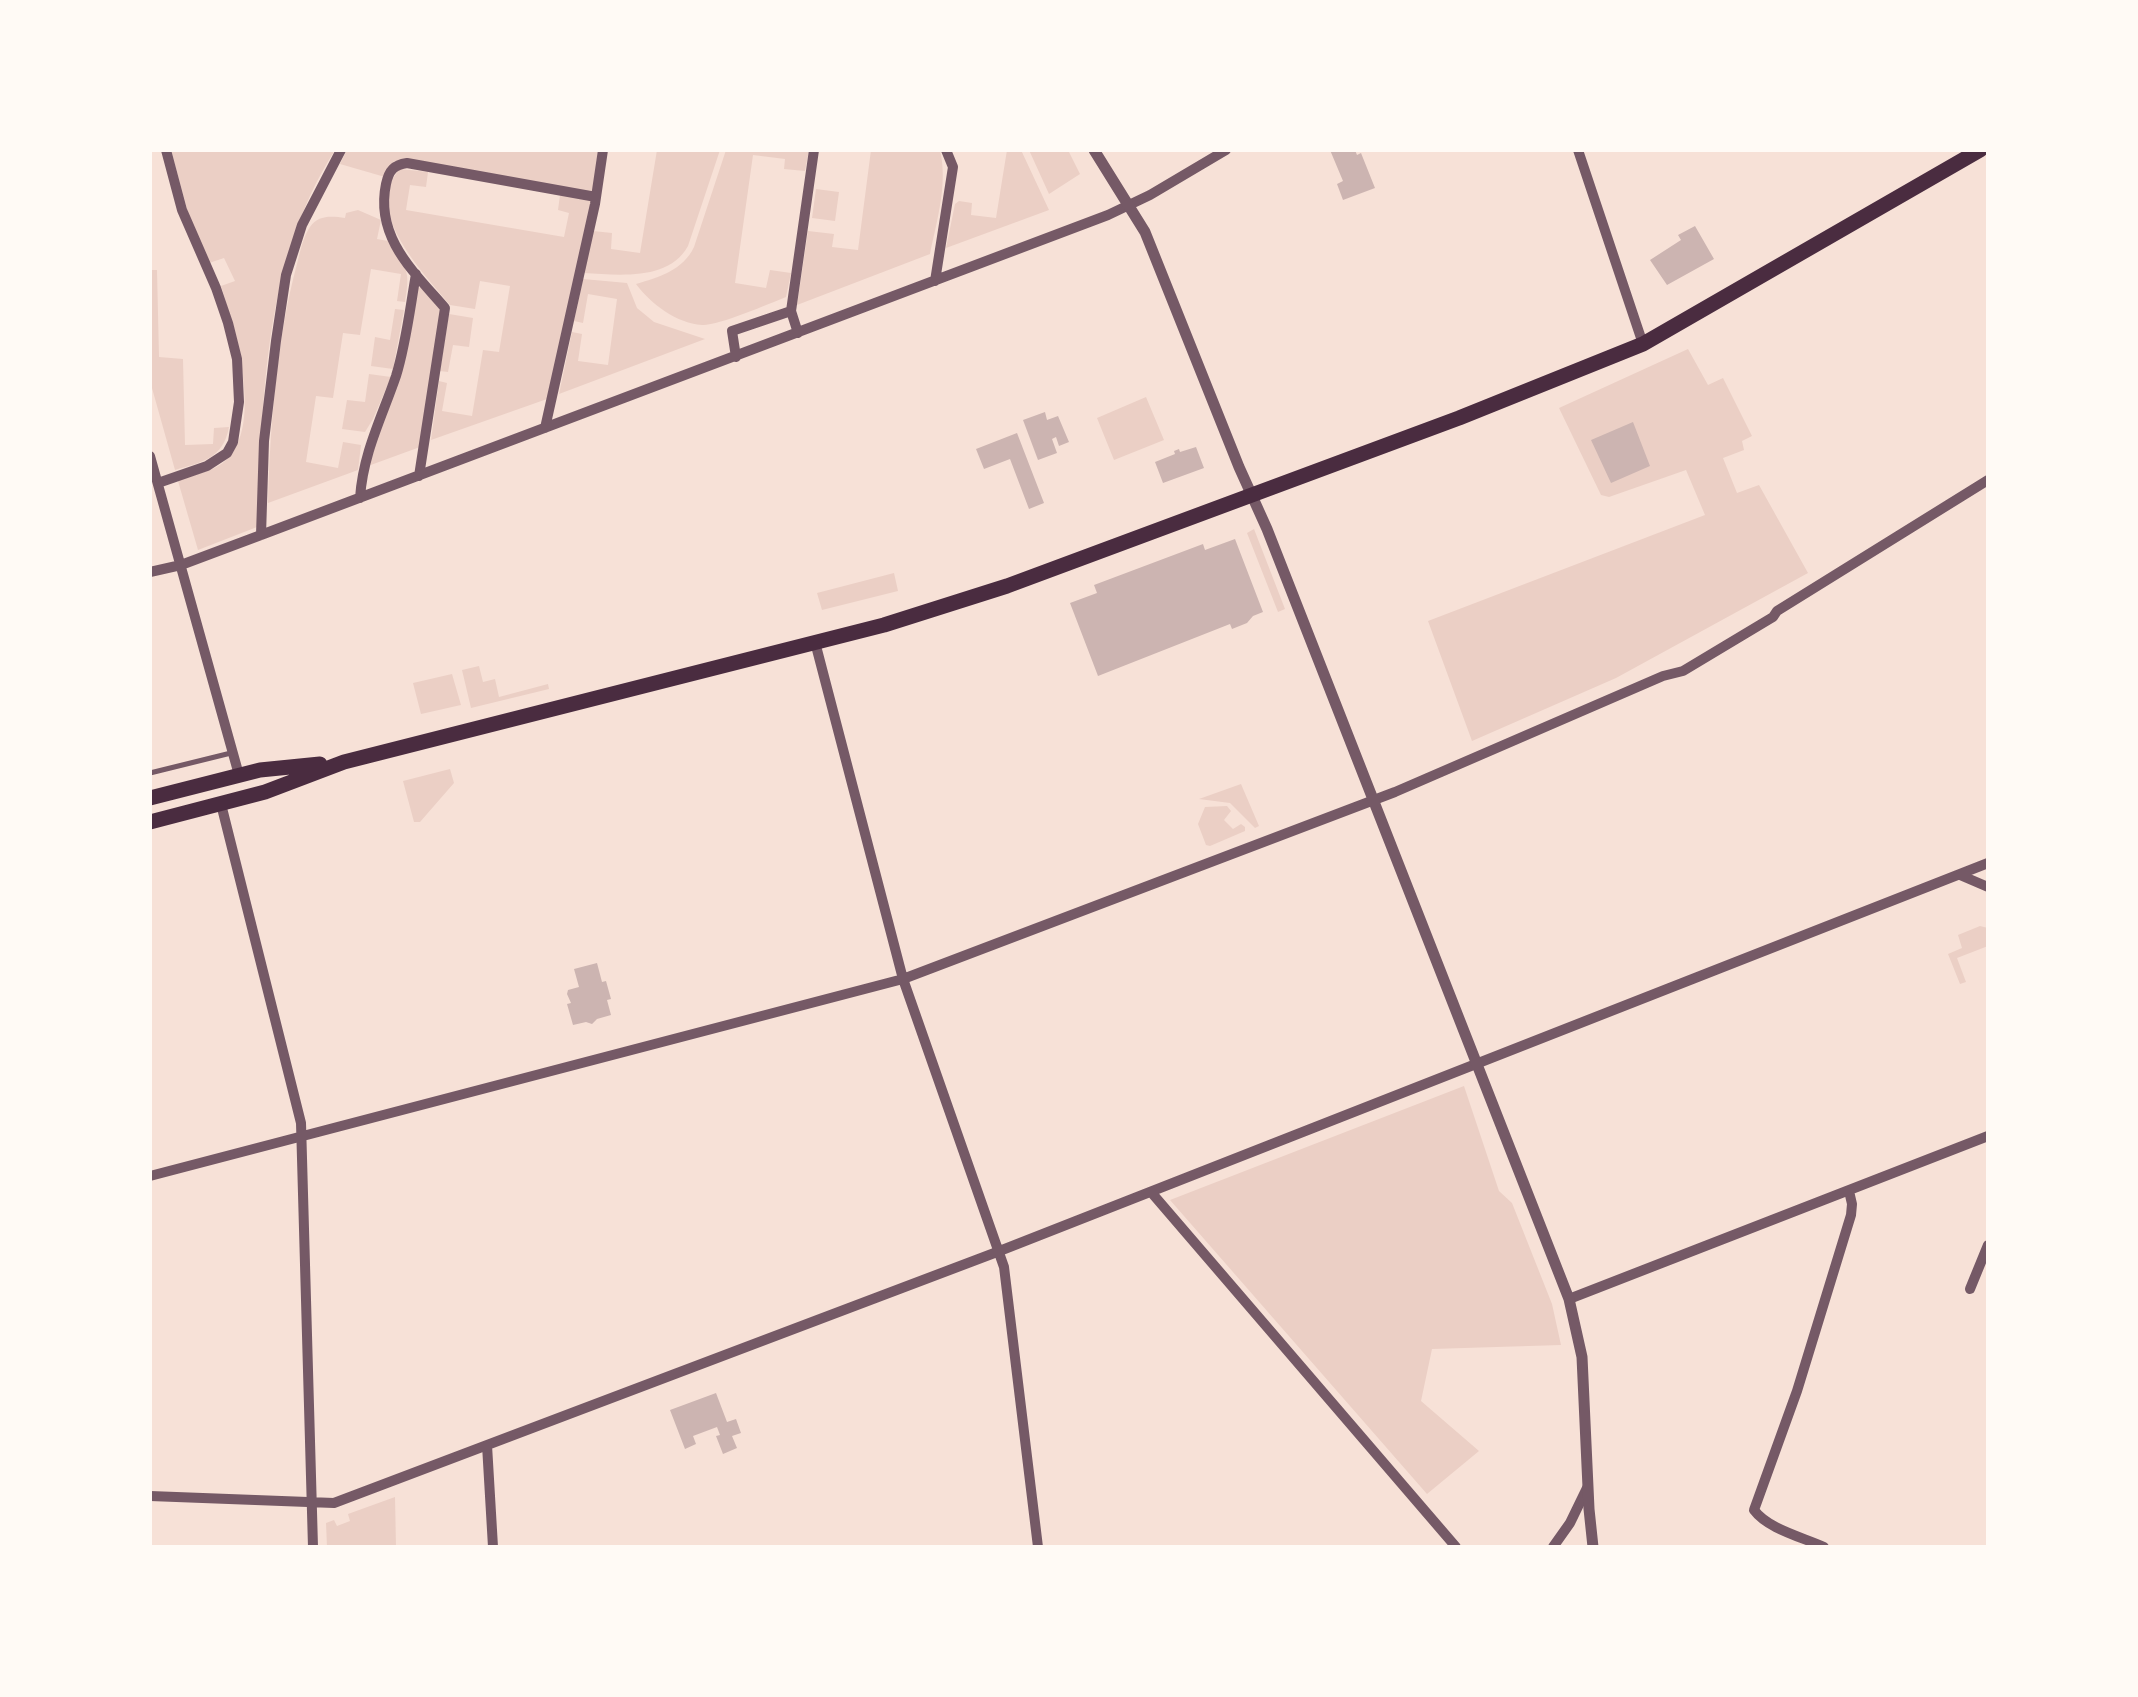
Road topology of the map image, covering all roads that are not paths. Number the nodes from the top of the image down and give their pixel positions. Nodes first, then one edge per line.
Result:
1 (166, 150) edge
2 (341, 150) edge
3 (603, 150) edge
4 (814, 150) edge
5 (946, 150) edge
6 (1094, 150) edge
7 (1226, 150) edge
8 (1578, 150) edge
9 (1980, 150) edge
10 (596, 197) junction
11 (1128, 205) junction
12 (416, 274) junction
13 (935, 282) junction
14 (790, 310) junction
15 (798, 333) junction
16 (1643, 344) junction
17 (736, 357) junction
18 (545, 428) junction
19 (150, 456) edge
20 (419, 476) junction
21 (1988, 480) edge
22 (158, 483) junction
23 (1252, 494) junction
24 (360, 498) junction
25 (261, 535) junction
26 (181, 565) junction
27 (150, 572) edge
28 (815, 642) junction
29 (234, 752) junction
30 (344, 762) junction
31 (150, 773) edge
32 (239, 776) junction
33 (150, 798) edge
34 (1374, 800) junction
35 (221, 804) junction
36 (150, 822) edge
37 (1988, 863) edge
38 (1959, 874) junction
39 (1988, 886) edge
40 (903, 980) junction
41 (1475, 1064) junction
42 (1988, 1136) edge
43 (301, 1137) junction
44 (150, 1176) edge
45 (1151, 1192) junction
46 (1849, 1192) junction
47 (1988, 1245) edge
48 (998, 1252) junction
49 (1970, 1290) dead end
50 (1569, 1299) junction
51 (488, 1445) junction
52 (1588, 1487) junction
53 (150, 1496) edge
54 (312, 1504) junction
55 (314, 1547) edge
56 (493, 1547) edge
57 (1038, 1547) edge
58 (1456, 1547) edge
59 (1553, 1547) edge
60 (1593, 1547) edge
61 (1824, 1547) edge

1 - 22 street
2 - 25 street
3 - 10 street
4 - 14 street
5 - 13 street
6 - 11 street
7 - 11 street
8 - 16 street
9 - 16 main road
10 - 12 street
10 - 18 street
11 - 13 street
11 - 23 street
12 - 20 street
12 - 24 street
13 - 15 street
14 - 15 street
14 - 17 street
15 - 17 street
16 - 23 main road
17 - 18 street
18 - 20 street
19 - 22 street
20 - 24 street
21 - 34 street
22 - 26 street
23 - 28 main road
23 - 34 street
24 - 25 street
25 - 26 street
26 - 27 street
26 - 29 street
28 - 30 main road
28 - 40 street
29 - 31 lane
29 - 32 street
30 - 32 main road
30 - 35 main road
32 - 33 main road
34 - 40 street
34 - 41 street
35 - 36 main road
35 - 43 street
37 - 38 street
38 - 39 street
38 - 41 street
40 - 43 street
40 - 48 street
41 - 45 street
41 - 50 street
42 - 46 street
43 - 44 street
43 - 54 street
45 - 48 street
45 - 58 street
46 - 50 street
46 - 61 street
47 - 49 street
48 - 51 street
48 - 57 street
50 - 52 street
51 - 54 street
51 - 56 street
52 - 59 street
52 - 60 street
53 - 54 street
54 - 55 street

